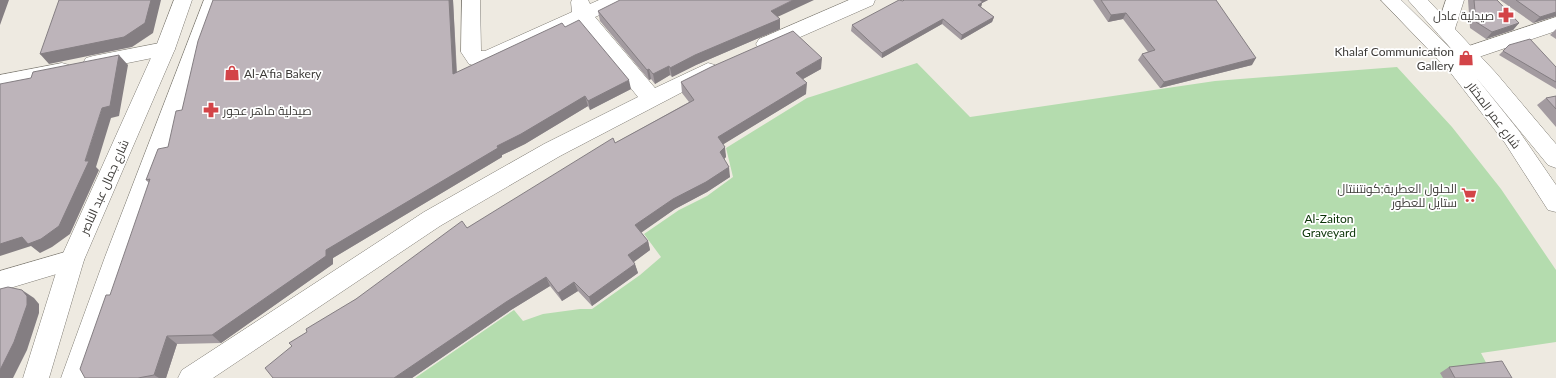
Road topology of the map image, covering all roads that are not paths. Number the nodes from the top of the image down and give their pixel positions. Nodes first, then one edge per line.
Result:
1 (183, 0) edge
2 (213, 0) edge
3 (471, 0) edge
4 (616, 0) edge
5 (866, 0) edge
6 (1390, 0) edge
7 (1417, 0) edge
8 (1455, 0) edge
9 (581, 8) edge
10 (1556, 24) edge
11 (1446, 30) junction
12 (165, 49) junction
13 (747, 52) edge
14 (1467, 54) junction
15 (726, 62) edge
16 (0, 82) edge
17 (652, 99) junction
18 (1556, 159) edge
19 (1556, 203) edge
20 (72, 260) junction
21 (0, 281) edge
22 (36, 378) edge
23 (74, 378) edge
24 (191, 378) edge

1 - 12 street, شارع جمال عبد الناصر
2 - 23 street
3 - 9 street
4 - 9 street
5 - 13 street
6 - 19 street, شارع عمر المختار
7 - 11 street, شارع عمر المختار
8 - 11 street
9 - 17 street
10 - 14 street
11 - 14 street, شارع عمر المختار
12 - 16 street
12 - 20 street, شارع جمال عبد الناصر
14 - 18 street, شارع عمر المختار
15 - 17 street
17 - 24 street
20 - 21 street
20 - 22 street, شارع جمال عبد الناصر

